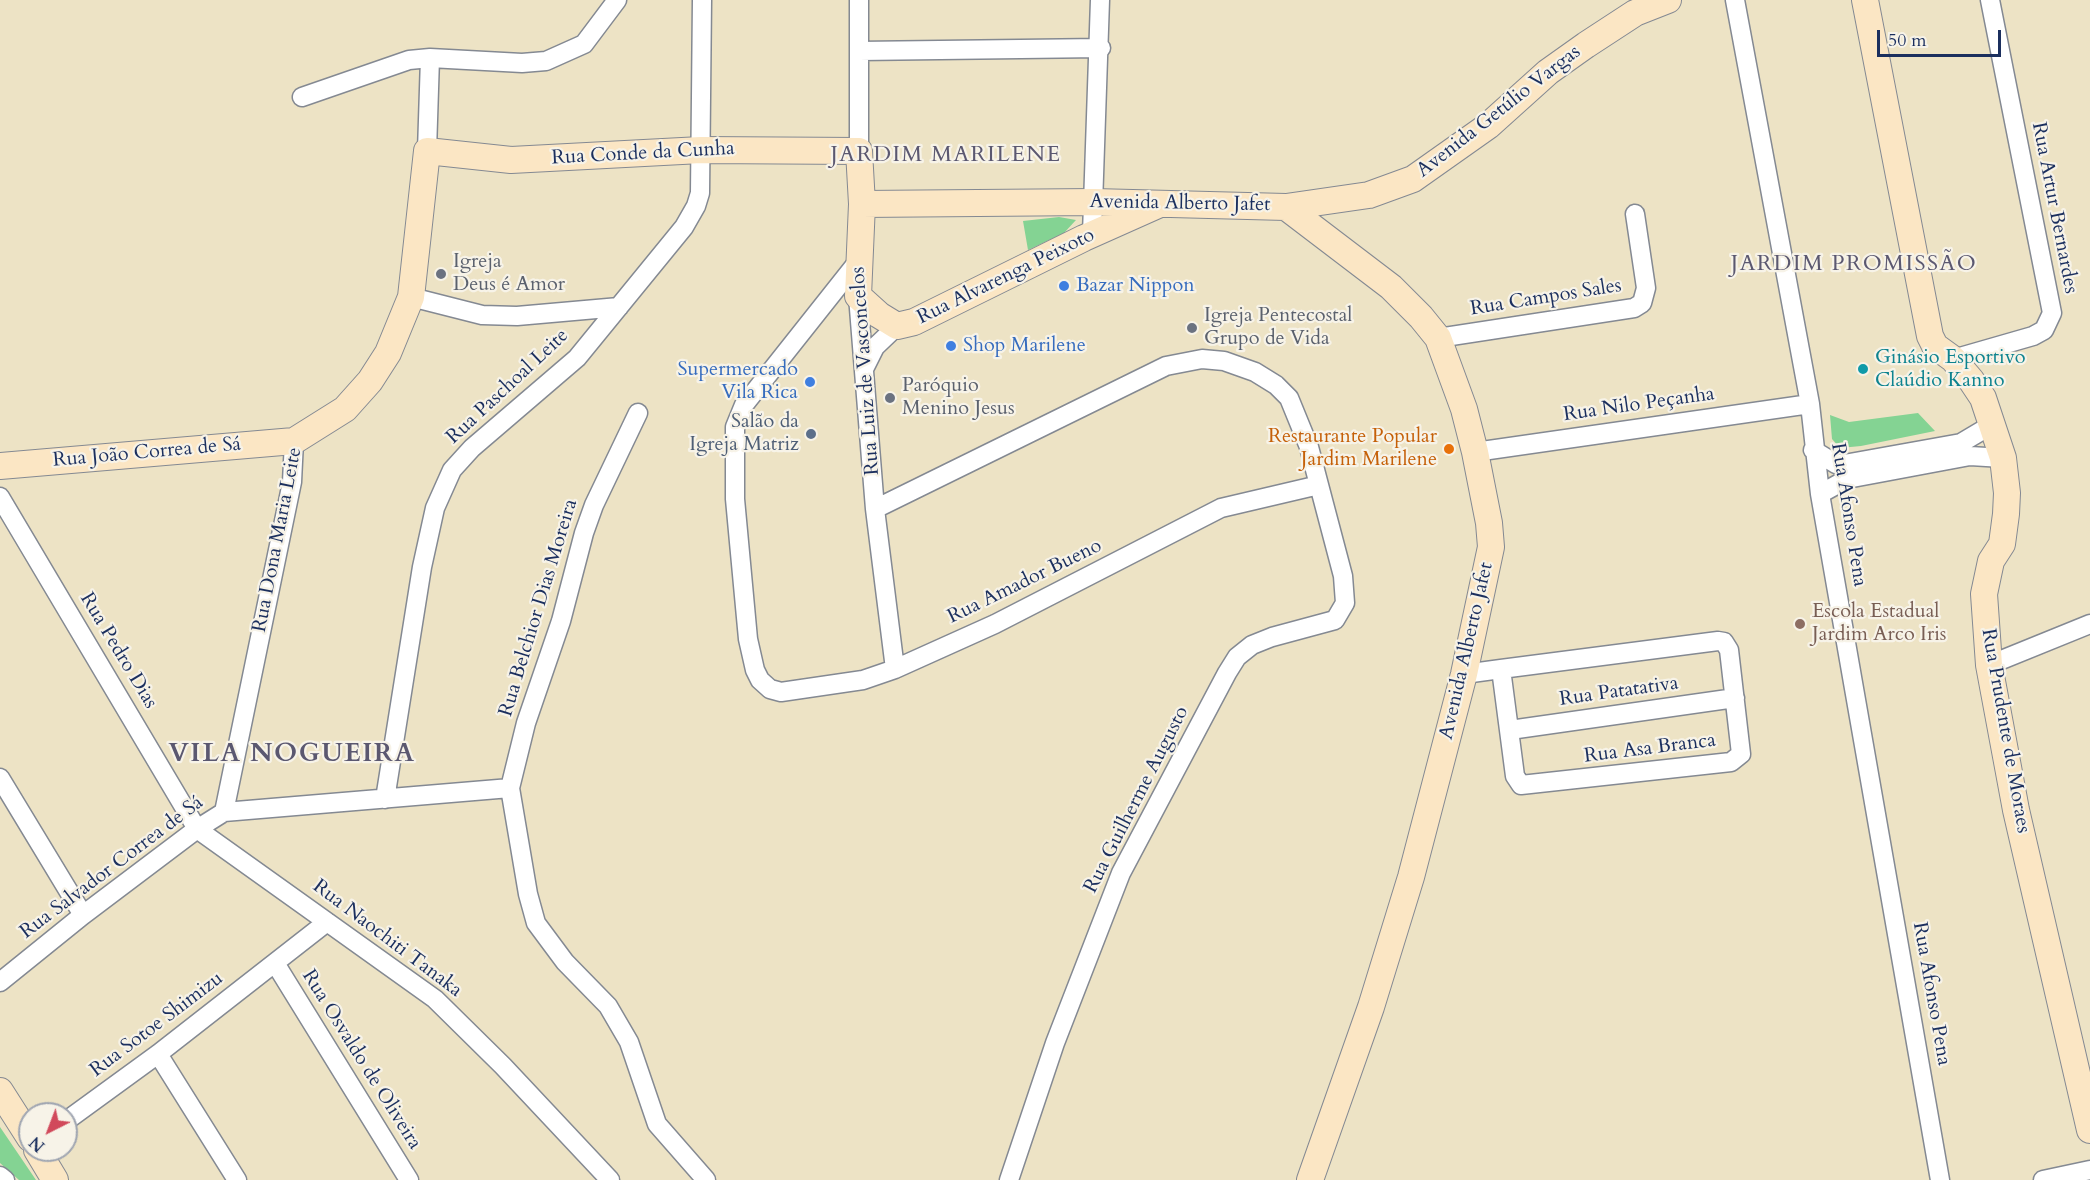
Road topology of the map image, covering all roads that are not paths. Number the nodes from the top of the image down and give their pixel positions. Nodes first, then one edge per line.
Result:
1 (617, 0) edge
2 (702, 0) edge
3 (859, 0) edge
4 (1100, 0) edge
5 (1668, 0) edge
6 (1735, 0) edge
7 (1865, 0) edge
8 (1990, 0) edge
9 (1101, 48) junction
10 (859, 51) junction
11 (430, 58) junction
12 (302, 97) dead end
13 (701, 150) junction
14 (427, 151) junction
15 (859, 151) junction
16 (1094, 202) junction
17 (862, 204) junction
18 (1158, 205) junction
19 (1286, 207) junction
20 (1635, 214) dead end
21 (1092, 234) junction
22 (859, 260) junction
23 (858, 296) junction
24 (411, 297) junction
25 (619, 307) junction
26 (897, 326) junction
27 (1438, 338) junction
28 (1953, 359) junction
29 (864, 370) junction
30 (1810, 404) junction
31 (638, 413) dead end
32 (1993, 424) junction
33 (294, 441) junction
34 (1813, 450) junction
35 (1475, 452) junction
36 (2003, 458) junction
37 (0, 466) edge
38 (1319, 485) junction
39 (1820, 494) junction
40 (0, 497) edge
41 (875, 509) junction
42 (2090, 624) edge
43 (1989, 665) junction
44 (895, 669) junction
45 (1501, 669) junction
46 (1464, 674) junction
47 (1735, 698) junction
48 (1510, 730) junction
49 (0, 778) edge
50 (510, 788) junction
51 (385, 799) junction
52 (224, 812) junction
53 (197, 828) junction
54 (83, 915) junction
55 (327, 922) junction
56 (275, 963) junction
57 (0, 982) edge
58 (158, 1054) junction
59 (0, 1091) edge
60 (78, 1112) edge
61 (18, 1119) edge
62 (2090, 1130) edge
63 (45, 1162) edge
64 (2090, 1170) edge
65 (0, 1176) edge
66 (4, 1180) edge
67 (55, 1180) edge
68 (237, 1180) edge
69 (409, 1180) edge
70 (610, 1180) edge
71 (706, 1180) edge
72 (1009, 1180) edge
73 (1310, 1180) edge
74 (1940, 1180) edge
75 (2043, 1180) edge

1 - 11 street
2 - 13 street, Rua Paschoal Leite
3 - 10 street, Rua Luiz de Vasconcelos
4 - 9 street
5 - 19 street, Avenida Getúlio Vargas
6 - 30 street, Rua Afonso Pena
7 - 28 street, Rua Prudente de Moraes
8 - 28 street, Rua Artur Bernardes
9 - 10 street
9 - 16 street
10 - 15 street, Rua Luiz de Vasconcelos
11 - 12 street
11 - 14 street, Rua Dona Maria Leite
13 - 14 street, Rua Conde da Cunha
13 - 15 street, Rua Conde da Cunha
13 - 25 street, Rua Paschoal Leite
14 - 24 street, Rua Dona Maria Leite
15 - 17 street, Rua Luiz de Vasconcelos
16 - 17 street, Avenida Alberto Jafet
16 - 18 street, Avenida Alberto Jafet
16 - 21 street
17 - 22 street, Rua Luiz de Vasconcelos
18 - 19 street, Avenida Alberto Jafet
18 - 21 street, Rua Alvarenga Peixoto
19 - 27 street, Avenida Alberto Jafet
20 - 27 street, Rua Campos Sales
21 - 26 street, Rua Alvarenga Peixoto
22 - 23 street, Rua Luiz de Vasconcelos
22 - 44 street, Rua Amador Bueno
23 - 26 street, Rua Alvarenga Peixoto
23 - 29 street, Rua Luiz de Vasconcelos
24 - 25 street
24 - 33 street, Rua Dona Maria Leite
25 - 51 street, Rua Paschoal Leite
26 - 29 street
27 - 35 street, Avenida Alberto Jafet
28 - 32 street, Rua Prudente de Moraes
29 - 41 street, Rua Luiz de Vasconcelos
30 - 34 street, Rua Afonso Pena
30 - 35 street, Rua Nilo Peçanha
31 - 50 street, Rua Belchior Dias Moreira
32 - 34 street
32 - 36 street, Rua Prudente de Moraes
33 - 37 street, Rua João Correa de Sá
33 - 52 street, Rua Dona Maria Leite
34 - 39 street, Rua Afonso Pena
35 - 46 street, Avenida Alberto Jafet
36 - 39 street
36 - 43 street, Rua Prudente de Moraes
38 - 41 street, Rua Guilherme Augusto
38 - 44 street, Rua Amador Bueno
38 - 72 street, Rua Guilherme Augusto
39 - 74 street, Rua Afonso Pena
40 - 53 street, Rua Pedro Dias
41 - 44 street, Rua Luiz de Vasconcelos
42 - 43 street
43 - 62 street, Rua Prudente de Moraes
45 - 46 street, Rua Asa Branca
45 - 47 street, Rua Asa Branca
45 - 48 street, Rua Asa Branca
46 - 73 street, Avenida Alberto Jafet
47 - 48 street, Rua Patatativa
47 - 48 street, Rua Asa Branca
49 - 54 street
50 - 51 street, Rua Salvador Correa de Sá
50 - 71 street
51 - 52 street, Rua Salvador Correa de Sá
52 - 53 street, Rua Salvador Correa de Sá
53 - 54 street, Rua Salvador Correa de Sá
53 - 55 street, Rua Naochiti Tanaka
54 - 57 street, Rua Salvador Correa de Sá
55 - 56 street, Rua Sotoe Shimizu
55 - 70 street, Rua Naochiti Tanaka
56 - 58 street, Rua Sotoe Shimizu
56 - 69 street, Rua Osvaldo de Oliveira
58 - 60 street, Rua Sotoe Shimizu
58 - 68 street
59 - 61 street
63 - 67 street
64 - 75 street
65 - 66 street

